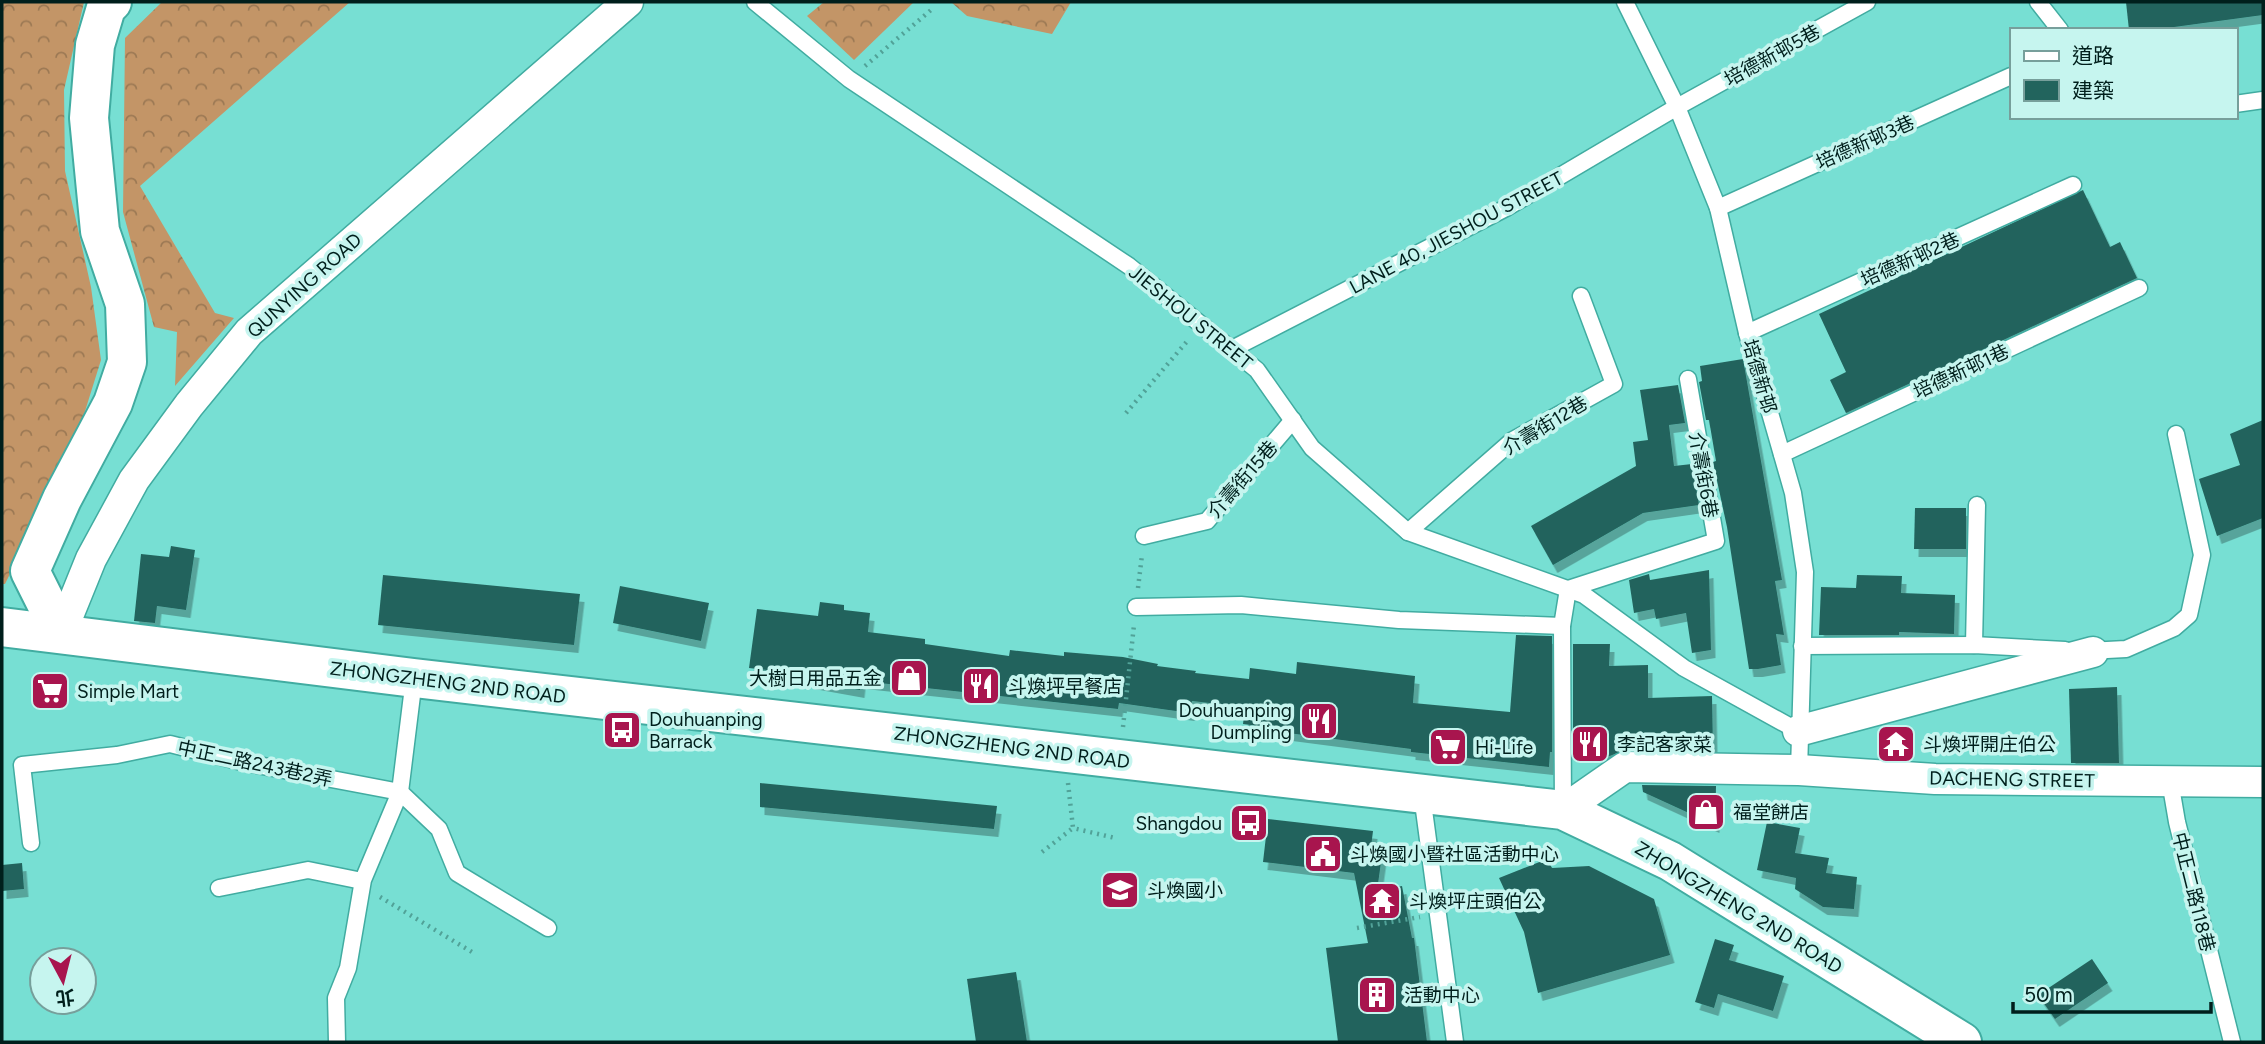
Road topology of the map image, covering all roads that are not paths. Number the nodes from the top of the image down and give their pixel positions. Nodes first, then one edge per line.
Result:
1 (112, 2) edge
2 (628, 2) edge
3 (755, 2) edge
4 (1625, 2) edge
5 (1867, 2) edge
6 (2038, 2) edge
7 (2058, 28) edge
8 (2010, 75) edge
9 (2263, 100) edge
10 (2237, 104) edge
11 (1677, 107) junction
12 (2073, 185) dead end
13 (1718, 208) junction
14 (2140, 288) dead end
15 (1581, 296) dead end
16 (1748, 333) junction
17 (1232, 349) junction
18 (1688, 379) dead end
19 (1293, 420) junction
20 (2176, 434) dead end
21 (1782, 454) junction
22 (1977, 505) dead end
23 (1408, 532) junction
24 (1144, 536) road end
25 (1568, 589) junction
26 (1136, 607) road end
27 (1562, 626) junction
28 (2, 627) edge
29 (61, 633) junction
30 (1974, 645) junction
31 (1802, 646) junction
32 (2093, 652) junction
33 (414, 678) junction
34 (1798, 731) junction
35 (1799, 769) junction
36 (2170, 781) junction
37 (2263, 782) edge
38 (400, 792) junction
39 (1422, 795) junction
40 (1563, 810) junction
41 (31, 843) dead end
42 (363, 881) junction
43 (219, 888) dead end
44 (548, 928) dead end
45 (337, 1042) edge
46 (1455, 1042) edge
47 (1962, 1042) edge
48 (2232, 1042) edge

1 - 29 main road
2 - 29 street, QUNYING ROAD
3 - 17 lane, JIESHOU STREET
4 - 11 lane, 培德新邨
5 - 11 lane, 培德新邨5巷
6 - 7 lane
8 - 13 lane, 培德新邨3巷
9 - 10 lane
11 - 13 lane, 培德新邨
11 - 17 lane, LANE 40, JIESHOU STREET
12 - 16 lane, 培德新邨2巷
13 - 16 lane, 培德新邨
14 - 21 lane, 培德新邨1巷
15 - 23 lane, 介壽街12巷
16 - 21 lane, 培德新邨
17 - 19 lane, JIESHOU STREET
18 - 25 lane, 介壽街6巷
19 - 23 lane, JIESHOU STREET
19 - 24 lane, 介壽街15巷
20 - 32 lane
21 - 31 lane, 培德新邨
22 - 30 lane
23 - 25 lane, JIESHOU STREET
25 - 27 lane
25 - 34 lane, JIESHOU STREET
26 - 27 lane
27 - 40 lane
28 - 29 main road, ZHONGZHENG 2ND ROAD
29 - 33 main road, ZHONGZHENG 2ND ROAD
30 - 31 lane
30 - 32 lane
31 - 34 lane, 培德新邨
32 - 34 street
33 - 38 lane
33 - 39 main road, ZHONGZHENG 2ND ROAD
34 - 35 lane, 培德新邨
35 - 36 street, DACHENG STREET
35 - 40 street, DACHENG STREET
36 - 37 street, DACHENG STREET
36 - 48 lane, 中正二路118巷
38 - 41 lane, 中正二路243巷2弄
38 - 42 lane
38 - 44 lane
39 - 40 main road, ZHONGZHENG 2ND ROAD
39 - 46 lane
40 - 47 main road, ZHONGZHENG 2ND ROAD
42 - 43 lane
42 - 45 lane

